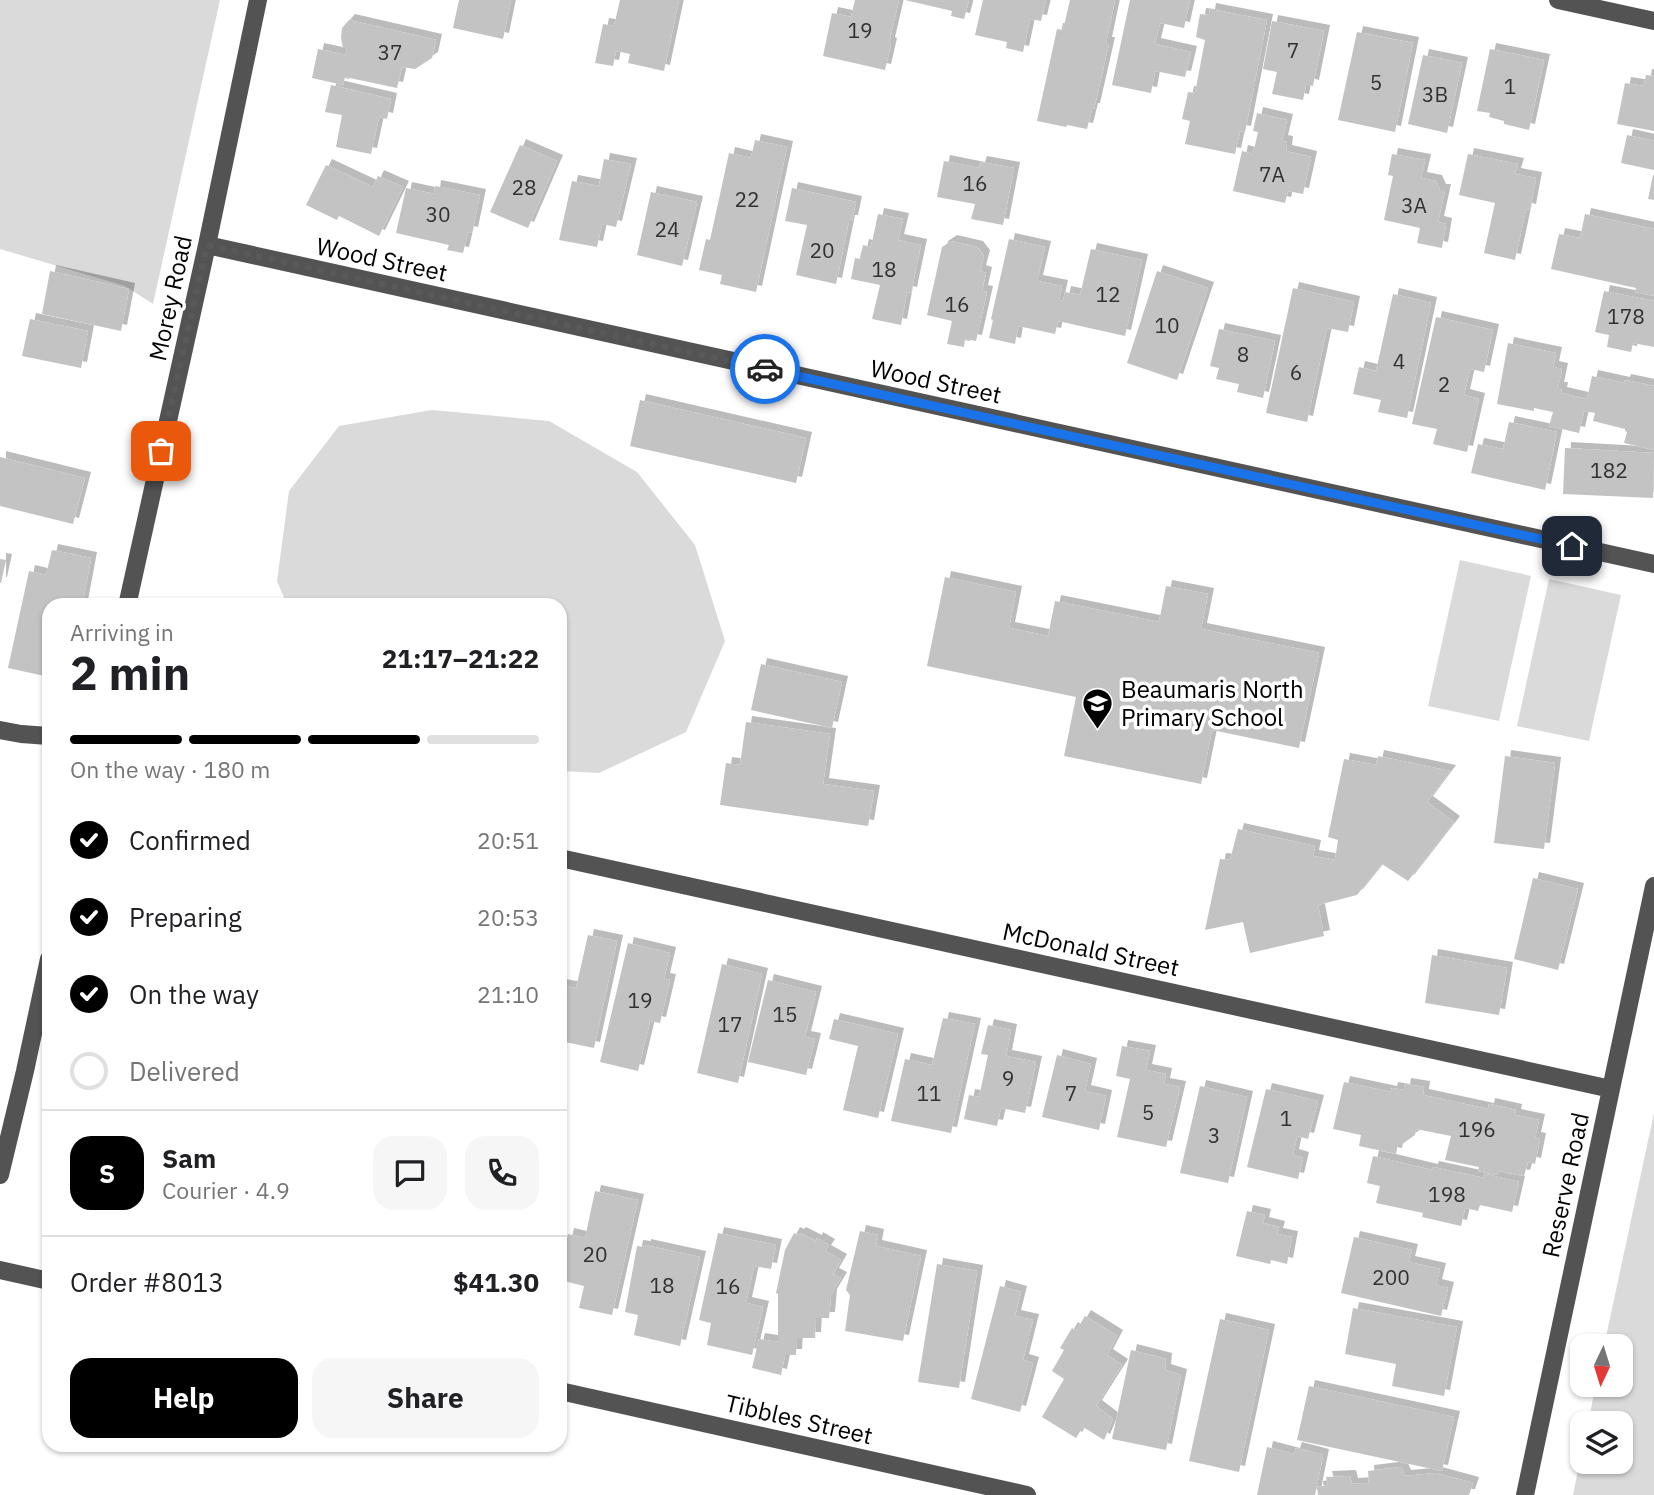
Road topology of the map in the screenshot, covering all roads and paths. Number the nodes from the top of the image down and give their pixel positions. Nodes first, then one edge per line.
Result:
1 (258, 0) edge
2 (1558, 0) edge
3 (1654, 21) edge
4 (207, 245) junction
5 (1654, 564) edge
6 (129, 598) edge
7 (0, 730) edge
8 (21, 734) junction
9 (42, 736) edge
10 (42, 743) edge
11 (567, 860) edge
12 (1654, 886) edge
13 (42, 992) edge
14 (1611, 1089) junction
15 (0, 1175) edge
16 (0, 1270) edge
17 (42, 1279) edge
18 (567, 1393) edge
19 (1027, 1495) edge
20 (1525, 1495) edge

1 - 4 street, Morey Road
2 - 3 street
4 - 5 street, Wood Street
4 - 6 street, Morey Road
7 - 8 street
8 - 9 street
8 - 10 street
11 - 14 street, McDonald Street
12 - 14 street, Reserve Road
13 - 15 street
14 - 20 street, Reserve Road
16 - 17 street
18 - 19 street, Tibbles Street

